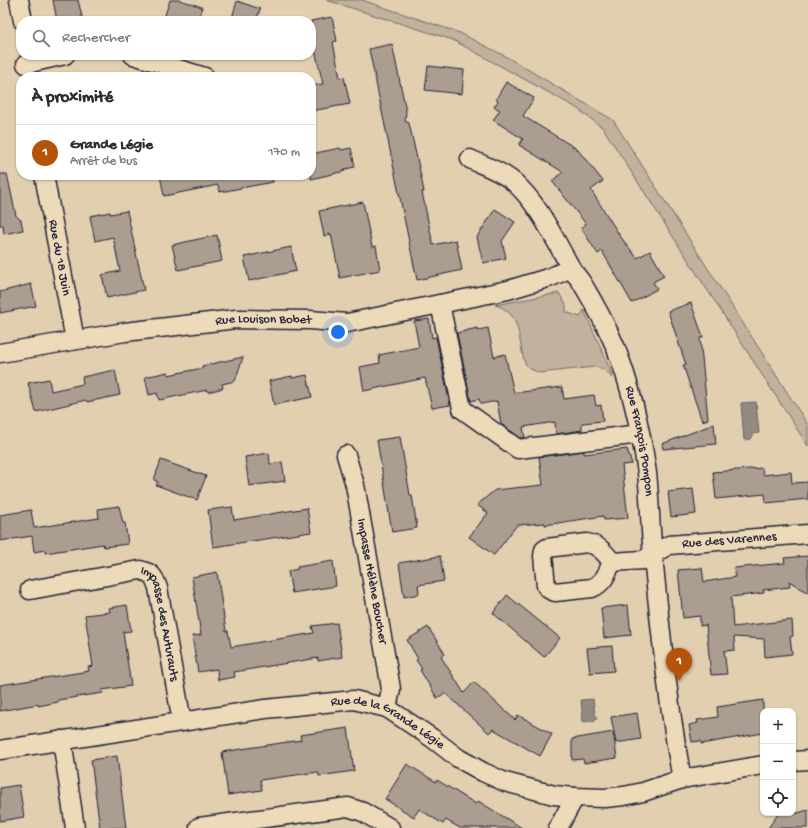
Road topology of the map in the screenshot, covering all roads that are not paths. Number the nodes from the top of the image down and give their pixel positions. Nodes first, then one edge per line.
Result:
1 (19, 0) edge
2 (22, 16) edge
3 (46, 60) edge
4 (149, 60) edge
5 (26, 65) edge
6 (189, 72) edge
7 (470, 159) dead end
8 (45, 180) edge
9 (571, 268) junction
10 (440, 304) junction
11 (75, 340) junction
12 (0, 353) edge
13 (640, 434) junction
14 (346, 455) dead end
15 (808, 534) edge
16 (653, 554) junction
17 (612, 562) dead end
18 (30, 590) dead end
19 (387, 708) junction
20 (182, 722) junction
21 (62, 740) junction
22 (0, 750) edge
23 (808, 760) edge
24 (796, 762) edge
25 (760, 766) edge
26 (682, 779) junction
27 (576, 798) junction
28 (199, 827) edge
29 (75, 828) edge
30 (390, 828) edge
31 (558, 828) edge

1 - 2 street
3 - 5 street
4 - 6 street
7 - 9 street, Rue François Pompon
8 - 11 street, Rue du 18 Juin
9 - 10 street, Rue Louison Bobet
9 - 13 street, Rue François Pompon
10 - 11 street, Rue Louison Bobet
10 - 13 street
11 - 12 street, Rue Louison Bobet
13 - 16 street, Rue François Pompon
14 - 19 street, Impasse Hélène Boucher
15 - 16 street, Rue des Varennes
16 - 17 street, Rue des Varennes
16 - 26 street, Rue François Pompon
18 - 20 street, Impasse des Auturauts
19 - 20 street, Rue de la Grande Légie
19 - 27 street, Rue de la Grande Légie
20 - 21 street, Rue de la Grande Légie
21 - 22 street, Rue de la Grande Légie
21 - 29 street
23 - 24 street
25 - 26 street, Rue de la Grande Légie
26 - 27 street, Rue de la Grande Légie
27 - 31 street
28 - 30 street

